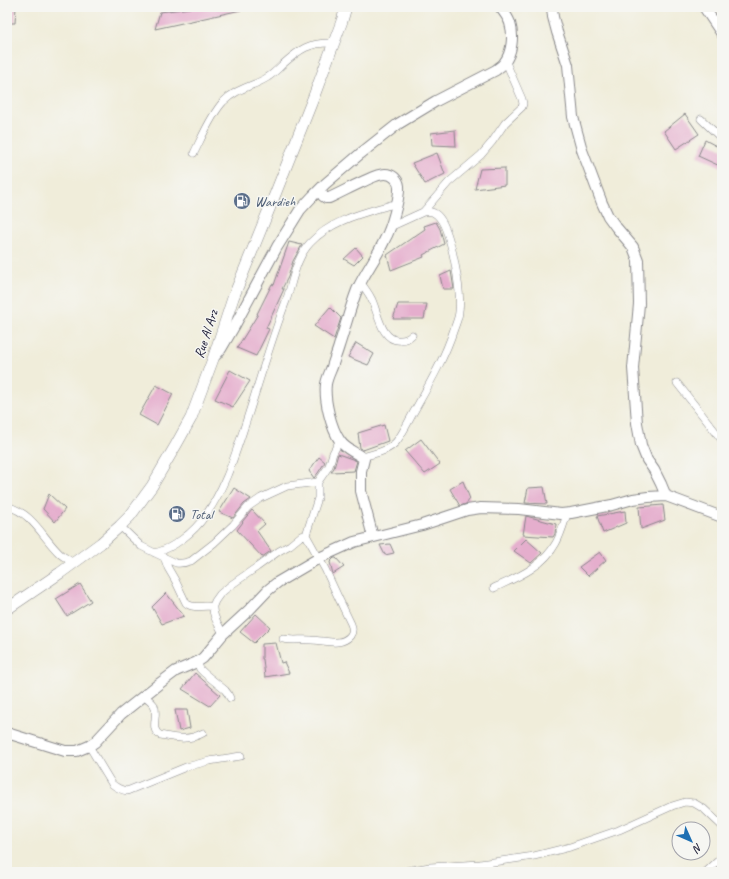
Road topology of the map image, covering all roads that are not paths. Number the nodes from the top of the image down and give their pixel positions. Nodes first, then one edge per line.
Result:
1 (346, 7) edge
2 (500, 7) edge
3 (552, 7) edge
4 (704, 7) edge
5 (722, 34) edge
6 (334, 43) junction
7 (505, 60) junction
8 (701, 119) dead end
9 (722, 139) edge
10 (194, 153) dead end
11 (320, 189) junction
12 (397, 203) junction
13 (423, 212) junction
14 (390, 227) junction
15 (360, 282) junction
16 (412, 335) dead end
17 (214, 359) junction
18 (677, 383) dead end
19 (340, 440) junction
20 (722, 440) edge
21 (364, 459) junction
22 (318, 482) junction
23 (666, 496) junction
24 (7, 506) edge
25 (567, 514) junction
26 (722, 517) edge
27 (120, 526) junction
28 (306, 535) junction
29 (374, 537) junction
30 (155, 554) junction
31 (164, 557) junction
32 (319, 558) junction
33 (73, 563) junction
34 (494, 588) dead end
35 (213, 606) junction
36 (7, 609) edge
37 (223, 634) junction
38 (283, 639) dead end
39 (197, 662) junction
40 (145, 696) junction
41 (230, 698) dead end
42 (7, 733) edge
43 (203, 734) dead end
44 (89, 746) junction
45 (240, 756) dead end
46 (722, 826) edge
47 (722, 857) edge
48 (400, 872) edge
49 (706, 872) edge

1 - 6 main road, Rue Al Arz
2 - 7 street
3 - 23 street
4 - 5 street
6 - 10 street
6 - 17 main road, Rue Al Arz
7 - 11 street
7 - 13 street
8 - 9 street
11 - 12 street
11 - 17 street
12 - 14 street
12 - 30 street
13 - 14 street
13 - 21 street
14 - 15 street
15 - 16 street
15 - 19 street
17 - 27 main road, Rue Al Arz
18 - 20 street
19 - 21 street
19 - 22 street
21 - 29 street
22 - 28 street
22 - 31 street
23 - 25 street
23 - 26 street
24 - 33 street
25 - 29 street
25 - 34 street
27 - 30 street
27 - 33 main road, Rue Al Arz
28 - 32 street
28 - 35 street
29 - 32 street
30 - 31 street
31 - 35 street
32 - 37 street
32 - 38 street
33 - 36 main road, Rue Al Arz
35 - 37 street
37 - 39 street
39 - 40 street
39 - 41 street
40 - 43 street
40 - 44 street
42 - 44 street
44 - 45 street
46 - 48 street
47 - 49 street

